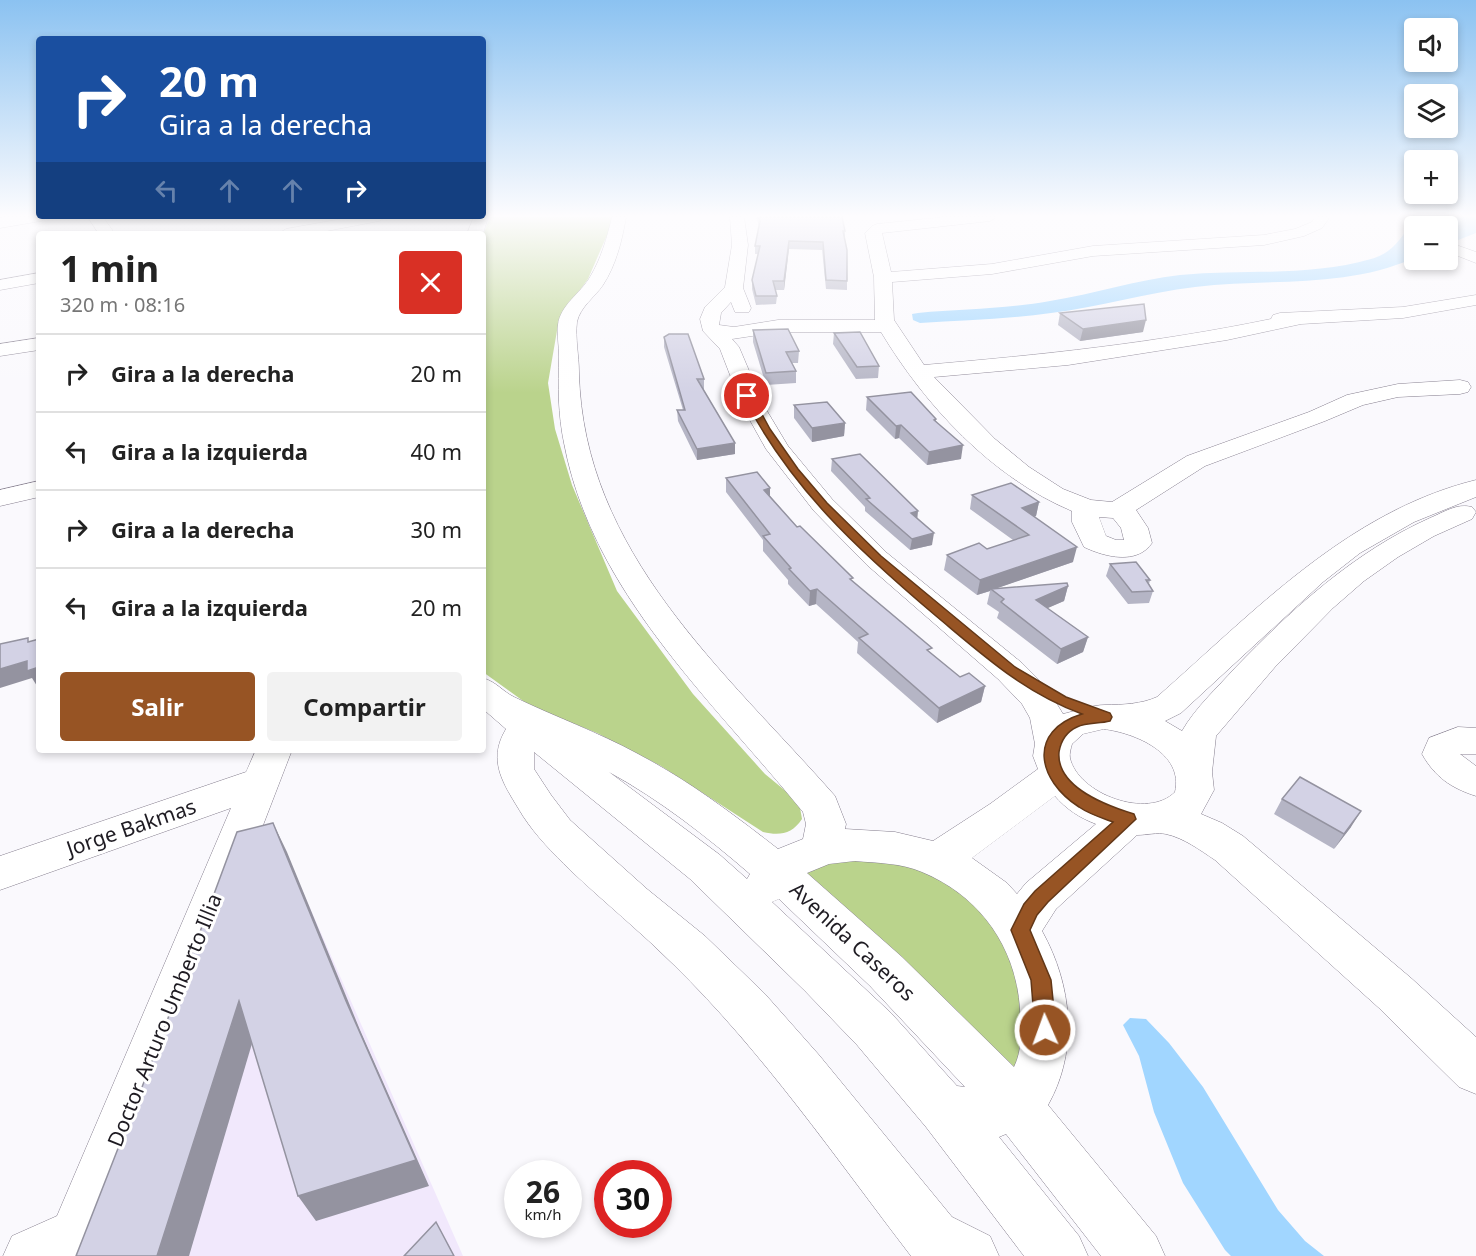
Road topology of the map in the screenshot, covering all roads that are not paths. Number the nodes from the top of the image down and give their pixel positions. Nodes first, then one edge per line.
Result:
1 (599, 276) edge
2 (736, 276) edge
3 (912, 276) edge
4 (883, 278) joint
5 (36, 279) edge
6 (0, 285) edge
7 (734, 288) junction
8 (1476, 300) edge
9 (715, 307) junction
10 (742, 309) junction
11 (885, 320) junction
12 (713, 331) junction
13 (740, 332) junction
14 (36, 344) edge
15 (0, 350) edge
16 (735, 361) junction
17 (918, 372) junction
18 (1468, 386) edge
19 (1476, 488) edge
20 (36, 490) edge
21 (0, 498) edge
22 (1476, 508) edge
23 (1085, 509) junction
24 (1118, 509) junction
25 (1010, 671) junction
26 (504, 708) edge
27 (1109, 718) junction
28 (1476, 741) edge
29 (1054, 758) junction
30 (268, 766) edge
31 (1196, 779) junction
32 (801, 782) junction
33 (1476, 782) edge
34 (1169, 818) junction
35 (1128, 819) junction
36 (889, 848) junction
37 (1229, 848) junction
38 (803, 857) junction
39 (938, 860) junction
40 (0, 873) edge
41 (753, 910) junction
42 (1021, 930) junction
43 (1476, 1070) edge
44 (1026, 1089) junction
45 (944, 1109) junction
46 (58, 1249) edge
47 (970, 1256) edge
48 (1059, 1256) edge
49 (1136, 1256) edge

1 - 32 street
2 - 7 street
3 - 4 street
4 - 11 street
5 - 6 street
7 - 9 street
7 - 10 street
8 - 17 street
9 - 10 street
9 - 12 street
10 - 11 street
10 - 13 street
11 - 13 street
11 - 17 street
12 - 13 street
12 - 16 street
13 - 16 street
14 - 15 street
16 - 25 street
17 - 23 street
18 - 24 street
19 - 27 street
20 - 21 street
22 - 31 street
23 - 24 street
23 - 24 street
25 - 27 street
25 - 29 street
26 - 38 street, Avenida Caseros
26 - 41 street
26 - 47 street
27 - 29 street
27 - 31 street
28 - 33 street
29 - 35 street
29 - 39 street
30 - 40 street, Jorge Bakmas
30 - 46 street, Doctor Arturo Umberto Illia
31 - 34 street
31 - 37 street
32 - 36 street
32 - 38 street
34 - 35 street
34 - 37 street
35 - 42 street
36 - 38 street
36 - 39 street
37 - 43 street
38 - 41 street
38 - 44 street, Avenida Caseros
39 - 42 street
41 - 45 street
42 - 44 street
44 - 45 street
44 - 49 street
45 - 48 street

